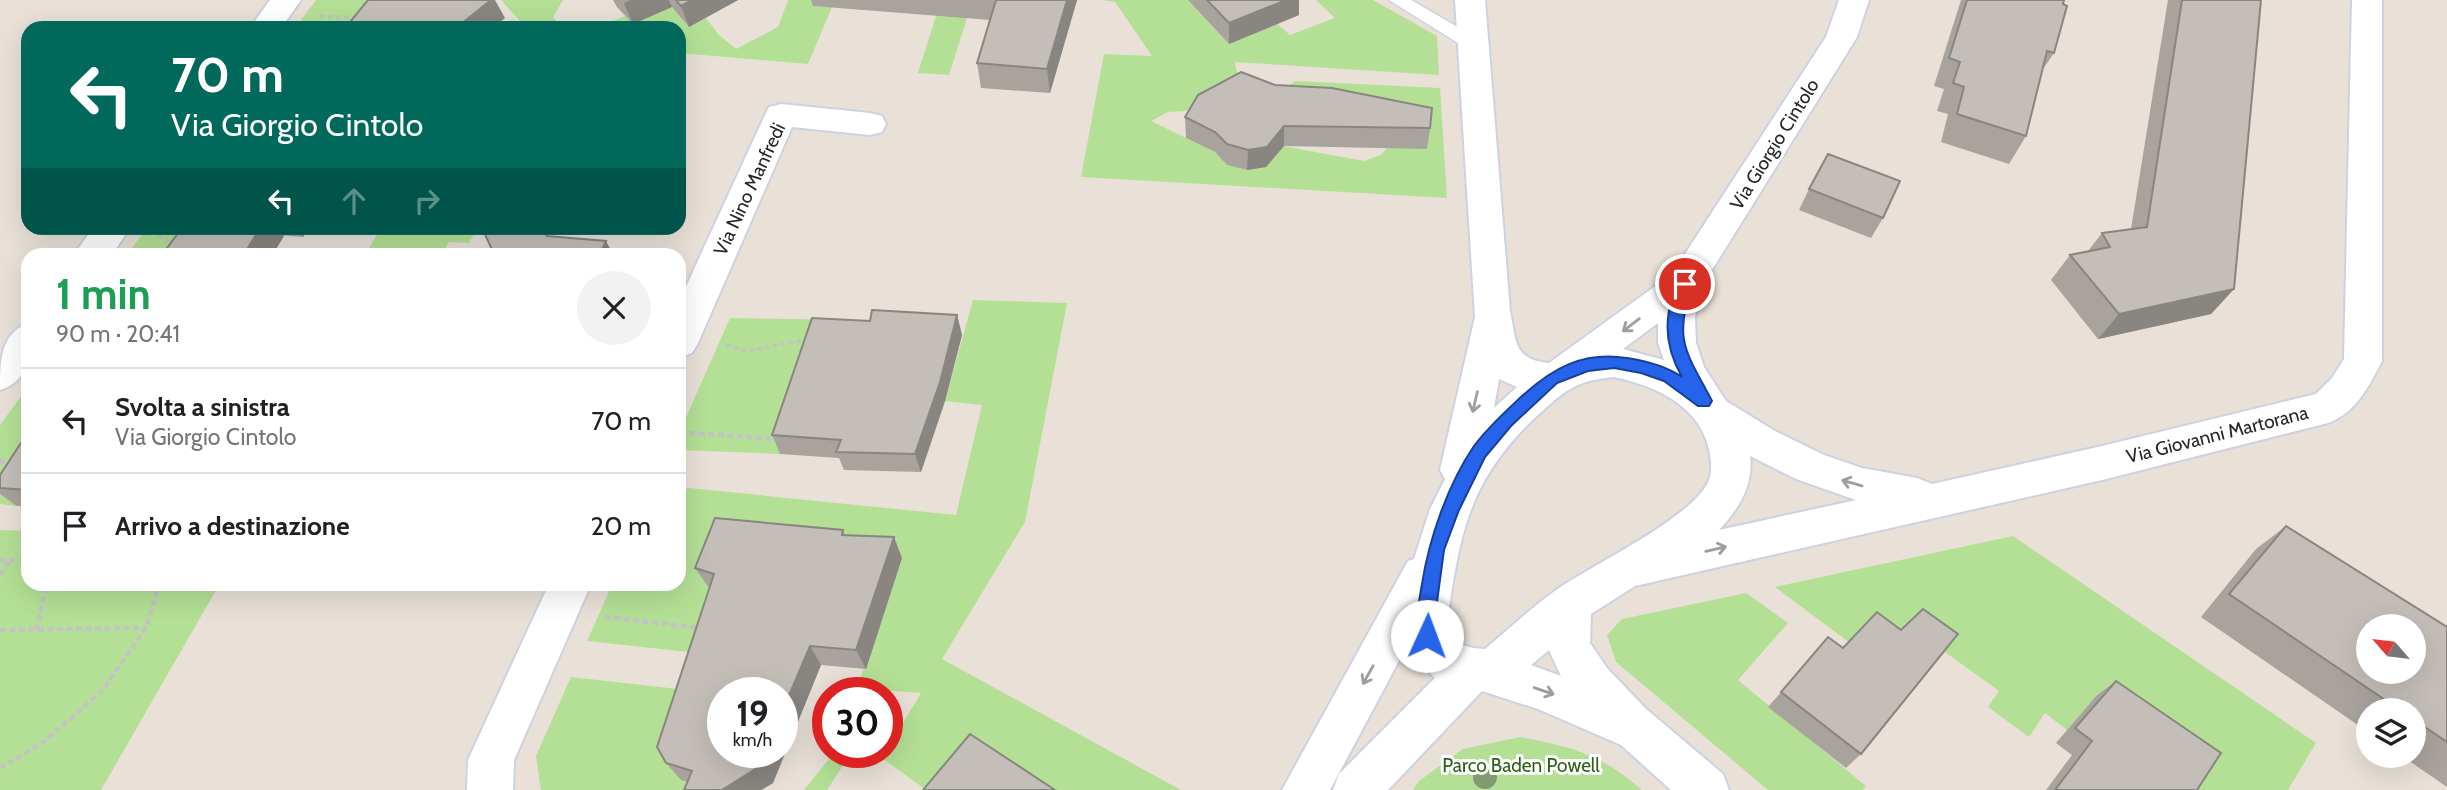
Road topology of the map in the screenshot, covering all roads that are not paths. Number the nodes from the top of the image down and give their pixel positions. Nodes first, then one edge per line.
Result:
1 (286, 0) edge
2 (1398, 0) edge
3 (1470, 0) edge
4 (1854, 0) edge
5 (2367, 0) edge
6 (270, 21) edge
7 (1473, 44) junction
8 (870, 124) dead end
9 (1685, 284) junction
10 (1492, 311) junction
11 (686, 327) edge
12 (21, 347) edge
13 (0, 375) edge
14 (1557, 376) junction
15 (1708, 407) junction
16 (1944, 498) junction
17 (1450, 509) junction
18 (1436, 550) junction
19 (1626, 569) junction
20 (584, 600) edge
21 (1572, 603) junction
22 (1476, 670) junction
23 (1640, 734) junction
24 (490, 790) edge
25 (1305, 790) edge
26 (1356, 790) edge
27 (1706, 790) edge

1 - 6 street
2 - 7 lane
3 - 7 street
4 - 9 street, Via Giorgio Cintolo
5 - 16 street, Via Giovanni Martorana
7 - 10 street
8 - 11 street, Via Nino Manfredi
9 -> 14 street, Via Giorgio Cintolo
9 - 15 street, Via Giorgio Cintolo
10 - 14 street
10 -> 17 street
12 - 13 street
14 - 15 street
14 - 17 street, Via Giorgio Cintolo
16 -> 15 street
15 - 19 street, Via Giorgio Cintolo
19 -> 16 street, Via Giovanni Martorana
17 - 18 street
18 - 22 street
18 -> 25 street
19 - 21 street, Via Giorgio Cintolo
20 - 24 street
21 - 22 street, Via Giorgio Cintolo
21 - 23 street
22 -> 23 street
22 - 26 street
23 - 27 street

